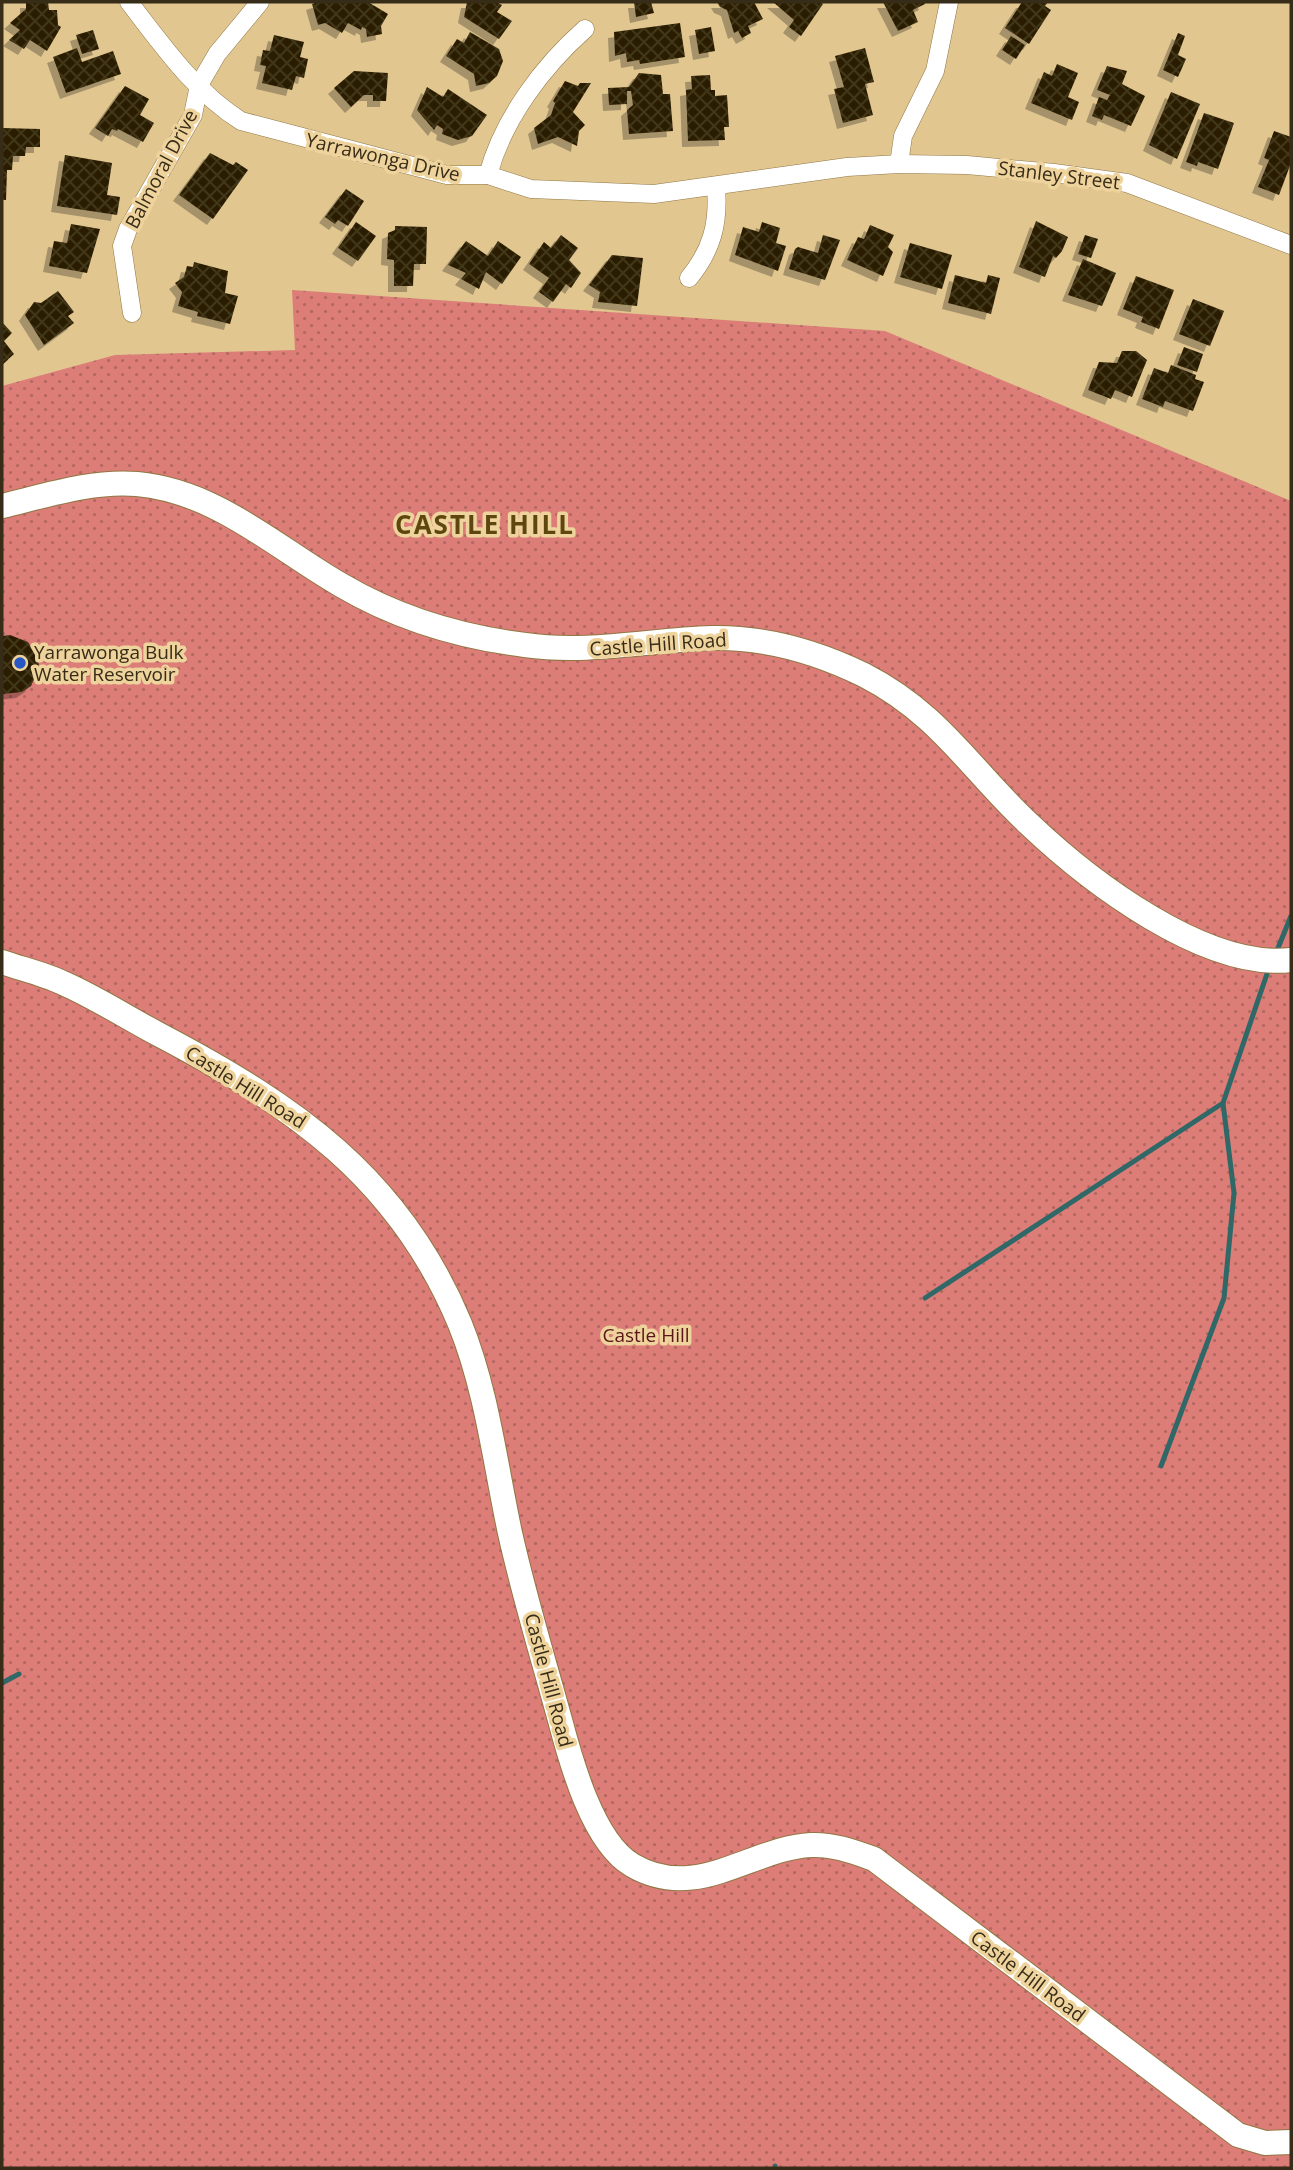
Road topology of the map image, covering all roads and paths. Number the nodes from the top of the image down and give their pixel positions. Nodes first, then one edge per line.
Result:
1 (130, 2) edge
2 (260, 2) edge
3 (948, 2) edge
4 (585, 29) dead end
5 (200, 85) junction
6 (899, 164) junction
7 (488, 175) junction
8 (716, 187) junction
9 (1291, 245) edge
10 (689, 278) dead end
11 (132, 313) dead end
12 (2, 506) edge
13 (1291, 960) edge
14 (2, 962) edge
15 (1291, 2142) edge

1 - 5 street, Yarrawonga Drive
2 - 5 street, Balmoral Drive
3 - 6 street
4 - 7 street
5 - 7 street, Yarrawonga Drive
5 - 11 street, Balmoral Drive
6 - 8 street, Yarrawonga Drive
6 - 9 street, Stanley Street
7 - 8 street, Yarrawonga Drive
8 - 10 street
12 - 13 main road, Castle Hill Road
14 - 15 main road, Castle Hill Road

